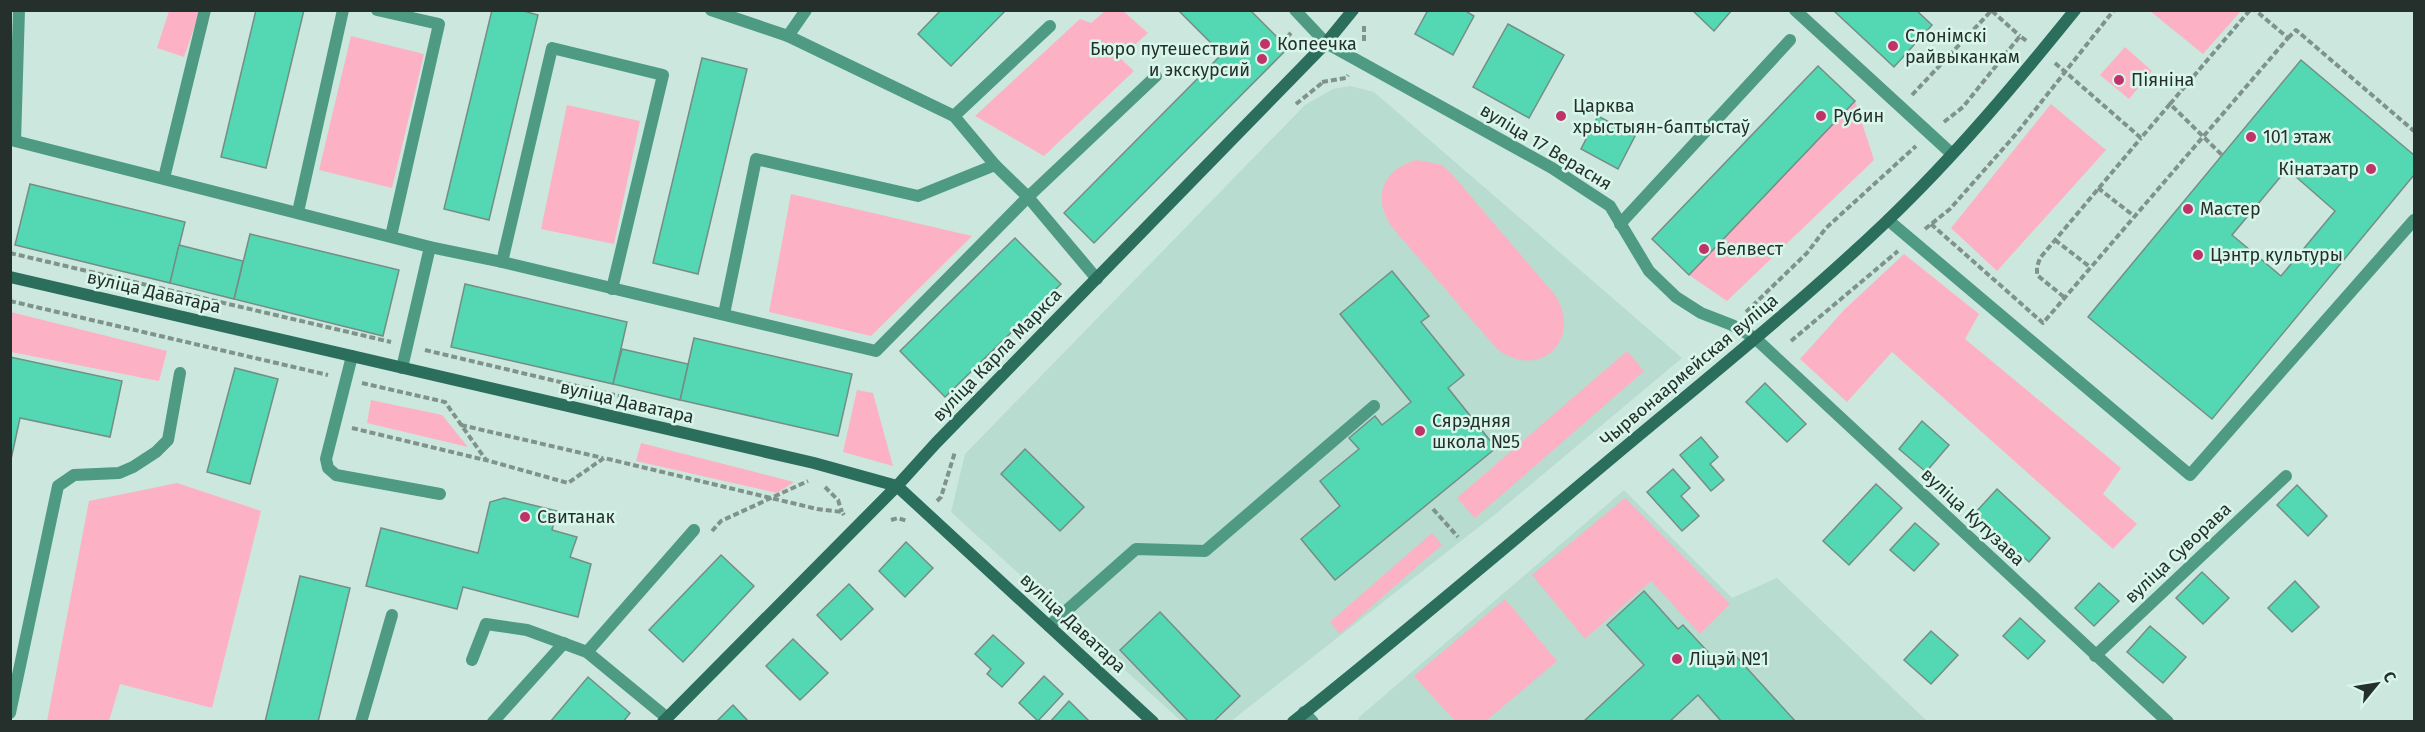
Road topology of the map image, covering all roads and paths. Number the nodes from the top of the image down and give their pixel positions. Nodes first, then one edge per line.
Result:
1 (19, 10) edge
2 (205, 10) edge
3 (344, 10) edge
4 (377, 10) edge
5 (711, 10) edge
6 (806, 10) edge
7 (1294, 10) edge
8 (1353, 10) edge
9 (1795, 10) edge
10 (2074, 10) edge
11 (2114, 10) edge
12 (2250, 10) edge
13 (2255, 10) edge
14 (1992, 11) edge
15 (1050, 26) dead end
16 (788, 36) junction
17 (2020, 36) dead end
18 (2288, 38) junction
19 (1790, 40) dead end
20 (1326, 43) junction
21 (1156, 76) dead end
22 (1322, 82) dead end
23 (2170, 104) dead end
24 (1294, 106) dead end
25 (1900, 107) junction
26 (954, 116) junction
27 (2194, 128) dead end
28 (2415, 131) edge
29 (2203, 136) junction
30 (2141, 138) dead end
31 (1952, 154) junction
32 (2222, 155) dead end
33 (995, 165) junction
34 (164, 178) junction
35 (2098, 188) junction
36 (1028, 197) junction
37 (298, 212) junction
38 (2134, 216) junction
39 (1888, 220) junction
40 (2415, 220) edge
41 (1620, 224) junction
42 (1931, 224) junction
43 (391, 236) junction
44 (2055, 240) junction
45 (1910, 241) junction
46 (430, 247) junction
47 (501, 262) junction
48 (2090, 267) junction
49 (10, 277) edge
50 (1097, 279) junction
51 (612, 289) junction
52 (2064, 297) junction
53 (10, 301) edge
54 (724, 314) junction
55 (1755, 338) junction
56 (1791, 341) dead end
57 (352, 356) junction
58 (402, 368) junction
59 (180, 373) dead end
60 (347, 380) junction
61 (1374, 406) dead end
62 (335, 424) junction
63 (461, 425) junction
64 (955, 450) dead end
65 (604, 458) junction
66 (486, 460) junction
67 (2286, 476) dead end
68 (811, 479) dead end
69 (897, 486) junction
70 (440, 494) dead end
71 (772, 498) junction
72 (1433, 509) dead end
73 (842, 512) junction
74 (925, 512) junction
75 (834, 521) dead end
76 (884, 523) dead end
77 (855, 526) junction
78 (694, 530) dead end
79 (1458, 537) dead end
80 (705, 539) dead end
81 (392, 615) dead end
82 (1049, 626) junction
83 (564, 643) junction
84 (588, 652) junction
85 (2095, 656) junction
86 (472, 660) dead end
87 (10, 712) edge
88 (1309, 717) edge
89 (664, 719) edge
90 (361, 722) edge
91 (493, 722) edge
92 (1153, 722) edge
93 (1293, 722) edge
94 (2168, 722) edge

1 - 34 street
2 - 34 street
3 - 37 street
4 - 43 street
5 - 16 street
6 - 16 street
7 - 20 street, вуліца 17 Верасня
8 - 20 street, вуліца Карла Маркса
9 - 25 street
10 - 31 street, Чырвонаармейская вуліца
11 - 42 path
12 - 23 path
13 - 18 path
14 - 17 path
14 - 25 path
15 - 26 street
16 - 26 street
18 - 28 path
18 - 29 path
19 - 41 street
20 - 41 street, вуліца 17 Верасня
20 - 50 street, вуліца Карла Маркса
21 - 36 street
22 - 24 path
25 - 31 street
26 - 33 street
27 - 29 path
29 - 32 path
29 - 38 path
30 - 35 path
31 - 39 street, Чырвонаармейская вуліца
33 - 36 street
33 - 54 street
34 - 37 street
35 - 38 path
35 - 44 path
36 - 50 street
36 - 54 street
37 - 43 street
38 - 48 path
39 - 45 street
39 - 55 street, Чырвонаармейская вуліца
40 - 45 street
41 - 55 street, вуліца 17 Верасня
42 - 45 path
42 - 52 path
43 - 46 street
44 - 48 path
44 - 52 path
45 - 56 path
46 - 47 street
46 - 58 street
47 - 51 street
47 - 51 street
48 - 52 path
49 - 57 street, вуліца Даватара
50 - 69 street, вуліца Карла Маркса
51 - 54 street
53 - 60 path
55 - 85 street, вуліца Кутузава
55 - 88 street, Чырвонаармейская вуліца
57 - 58 street, вуліца Даватара
57 - 60 street
58 - 69 street, вуліца Даватара
59 - 87 street
60 - 62 street
60 - 63 path
61 - 82 street
62 - 66 path
62 - 70 street
63 - 65 path
63 - 66 path
64 - 74 path
65 - 66 path
65 - 71 path
67 - 85 street, вуліца Суворава
68 - 71 path
69 - 74 street, вуліца Даватара
69 - 77 street, вуліца Карла Маркса
71 - 73 path
71 - 80 path
72 - 79 path
73 - 75 path
73 - 77 path
74 - 76 path
74 - 82 street, вуліца Даватара
77 - 89 street, вуліца Карла Маркса
78 - 84 street
81 - 90 street
82 - 92 street, вуліца Даватара
83 - 84 street
83 - 86 street
83 - 91 street
84 - 89 street
85 - 94 street, вуліца Кутузава
88 - 93 street, Чырвонаармейская вуліца

